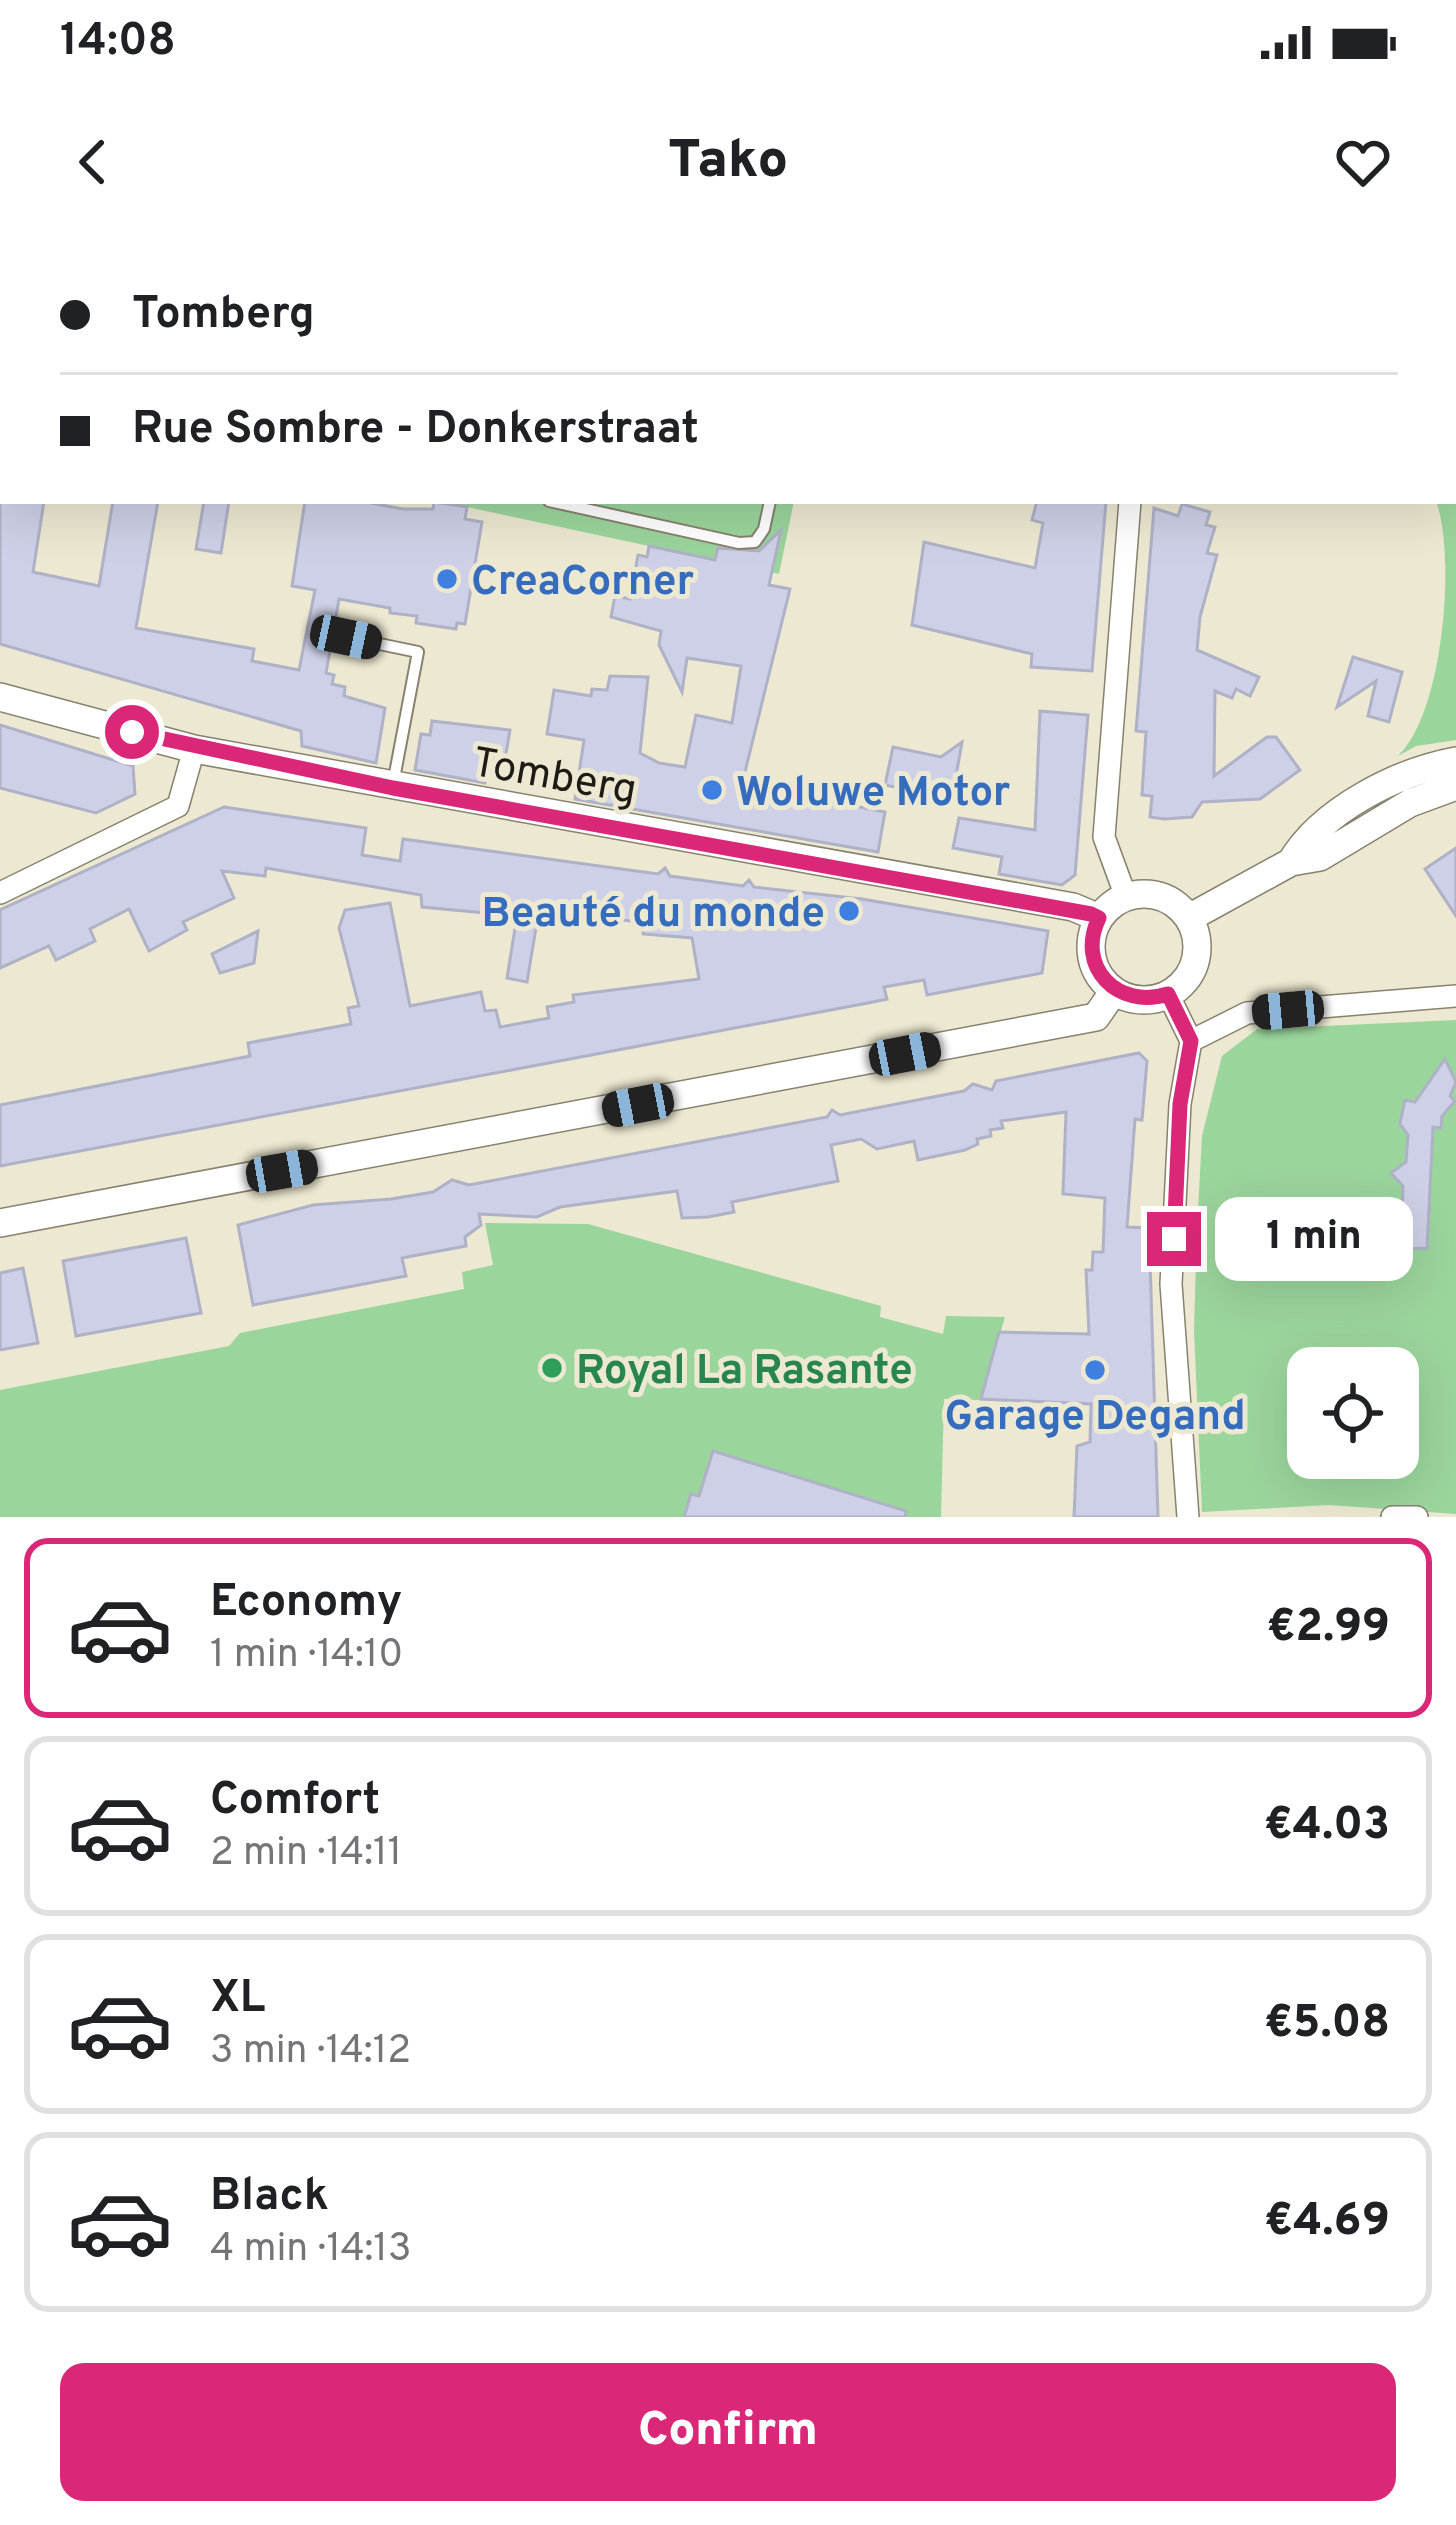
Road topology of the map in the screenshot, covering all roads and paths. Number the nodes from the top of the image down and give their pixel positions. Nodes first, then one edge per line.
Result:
1 (563, 504) edge
2 (769, 504) edge
3 (1130, 504) edge
4 (346, 637) dead end
5 (0, 697) edge
6 (194, 749) junction
7 (1456, 761) edge
8 (1456, 787) edge
9 (393, 788) junction
10 (1291, 862) junction
11 (0, 893) edge
12 (1126, 897) junction
13 (1099, 918) junction
14 (1189, 918) junction
15 (1114, 991) junction
16 (1168, 994) junction
17 (1456, 996) edge
18 (1191, 1041) junction
19 (0, 1222) edge
20 (1188, 1517) edge
21 (1392, 1517) edge
22 (1417, 1517) edge

1 - 2 lane
3 - 12 street
4 - 9 lane
5 - 6 street, Tomberg
6 - 9 street, Tomberg
6 - 11 street
7 - 10 street
8 - 10 street
9 - 13 street, Tomberg
10 - 14 street
12 - 13 street
12 - 14 street
13 - 15 street
14 - 16 street
15 - 16 street
15 - 19 street
16 - 18 street
17 - 18 street
18 - 20 street
21 - 22 street

